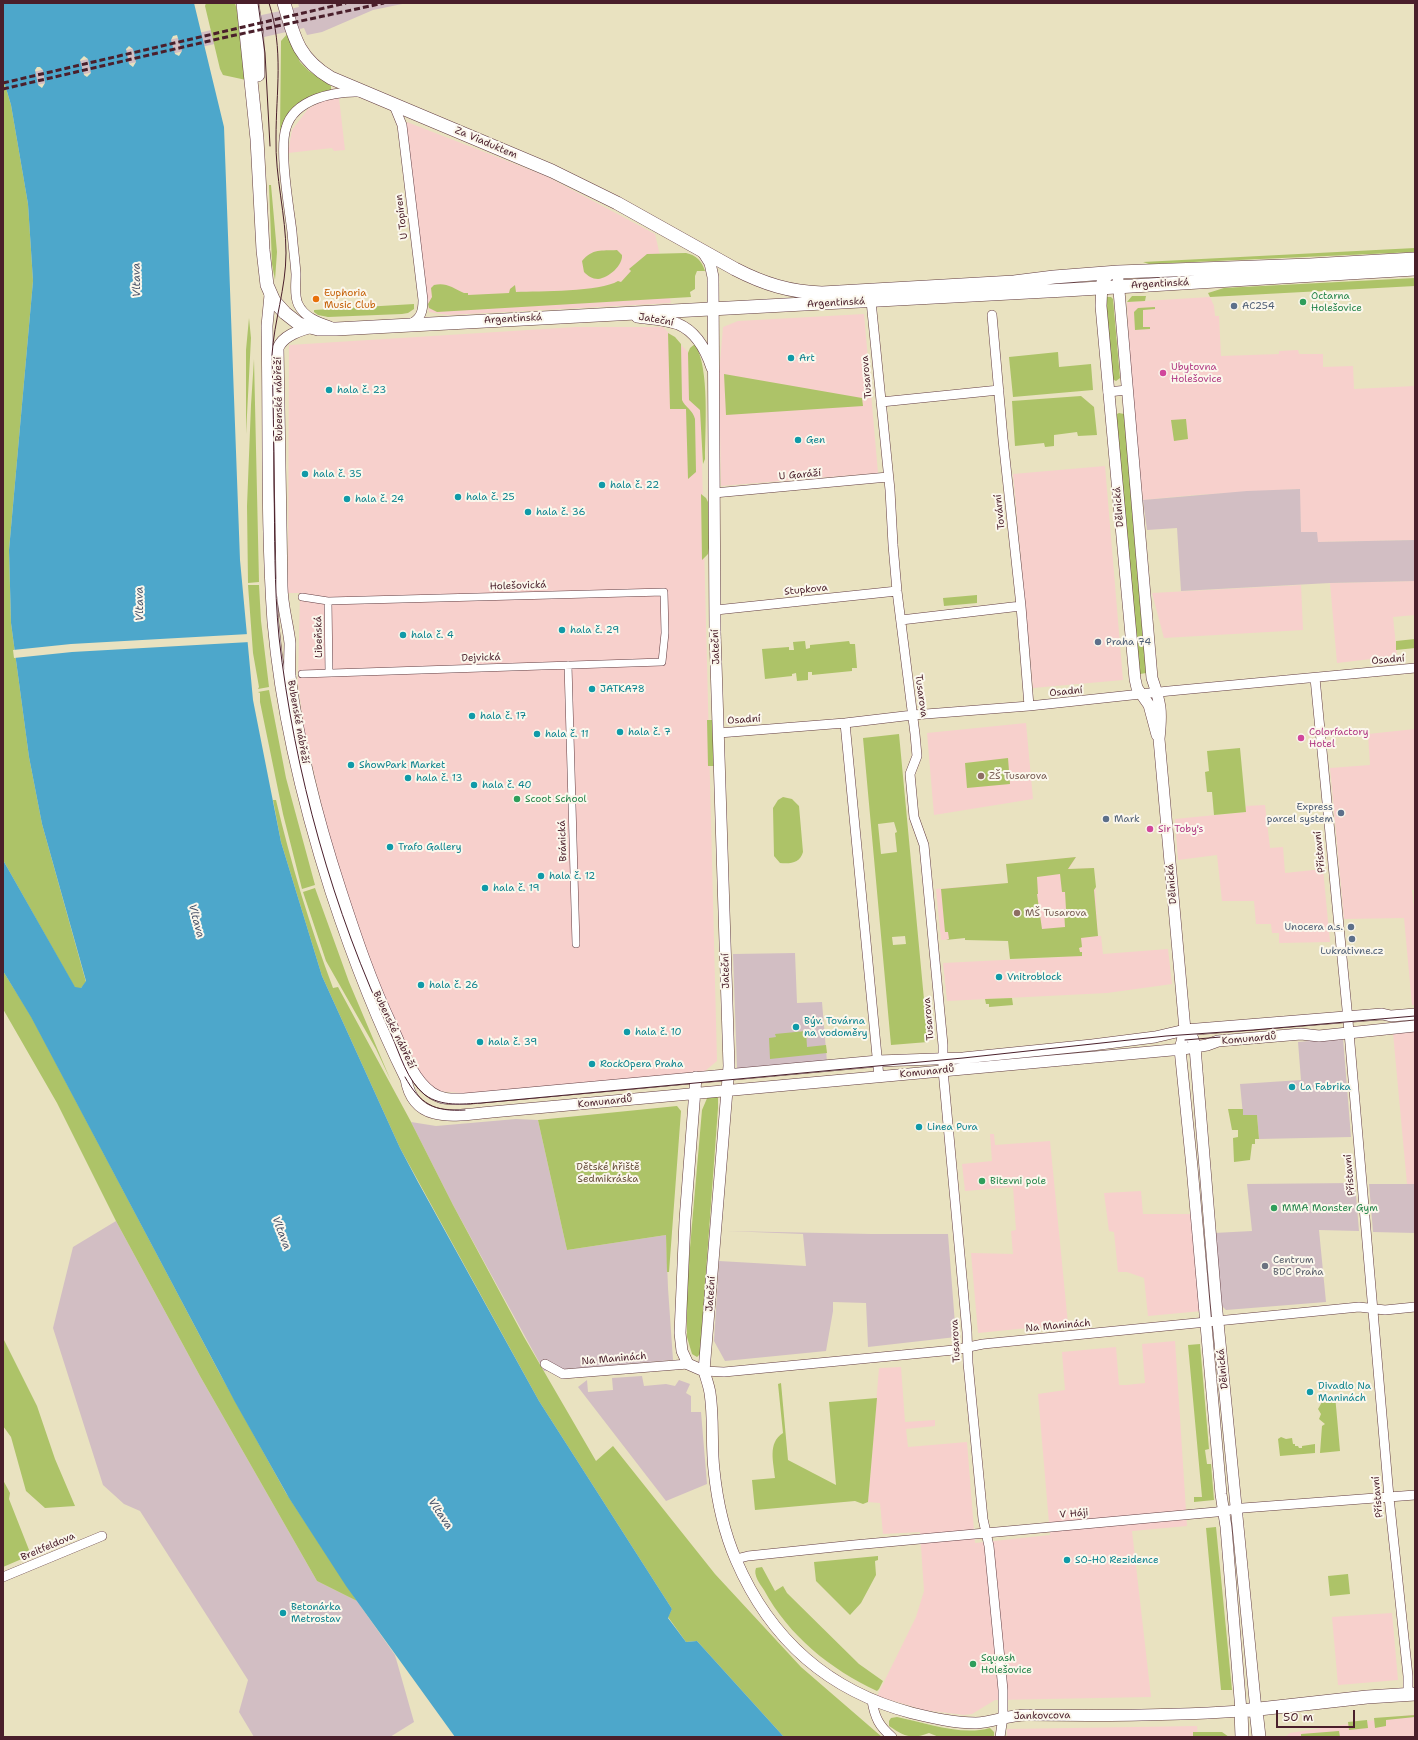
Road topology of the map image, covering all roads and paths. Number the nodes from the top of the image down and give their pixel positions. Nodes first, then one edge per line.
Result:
1 (243, 3) edge
2 (252, 3) edge
3 (284, 3) edge
4 (365, 92) junction
5 (393, 103) junction
6 (257, 139) junction
7 (703, 252) junction
8 (1415, 259) edge
9 (1415, 269) edge
10 (1114, 272) junction
11 (1118, 286) junction
12 (1101, 288) junction
13 (270, 295) junction
14 (871, 301) junction
15 (714, 309) junction
16 (616, 314) junction
17 (992, 315) dead end
18 (410, 324) junction
19 (309, 328) junction
20 (336, 329) junction
21 (714, 378) junction
22 (999, 390) junction
23 (1127, 390) junction
24 (1108, 392) junction
25 (881, 402) junction
26 (888, 478) junction
27 (714, 493) junction
28 (897, 591) junction
29 (302, 597) dead end
30 (328, 601) junction
31 (1021, 606) junction
32 (716, 610) junction
33 (901, 620) junction
34 (662, 662) joint
35 (568, 665) junction
36 (1415, 668) edge
37 (329, 672) junction
38 (302, 674) dead end
39 (1315, 678) junction
40 (1157, 693) junction
41 (1142, 695) junction
42 (1029, 706) junction
43 (913, 715) junction
44 (845, 723) junction
45 (719, 733) junction
46 (1159, 739) junction
47 (576, 944) dead end
48 (1415, 1014) edge
49 (1347, 1017) junction
50 (1415, 1026) edge
51 (1185, 1030) junction
52 (1348, 1033) junction
53 (1195, 1047) junction
54 (1180, 1049) junction
55 (942, 1058) junction
56 (878, 1061) junction
57 (943, 1070) junction
58 (728, 1075) junction
59 (696, 1077) junction
60 (879, 1077) junction
61 (726, 1091) junction
62 (695, 1094) junction
63 (446, 1099) joint
64 (439, 1115) joint
65 (1415, 1307) edge
66 (1372, 1309) junction
67 (1218, 1320) junction
68 (1205, 1322) junction
69 (967, 1347) junction
70 (545, 1364) dead end
71 (688, 1364) junction
72 (704, 1371) junction
73 (1415, 1495) edge
74 (1389, 1497) junction
75 (1236, 1509) junction
76 (1224, 1511) junction
77 (986, 1534) junction
78 (102, 1536) dead end
79 (736, 1559) junction
80 (3, 1578) edge
81 (1412, 1694) edge
82 (872, 1701) junction
83 (1256, 1710) junction
84 (1241, 1712) junction
85 (1003, 1717) junction
86 (892, 1737) edge
87 (1000, 1737) edge
88 (1242, 1737) edge
89 (1259, 1737) edge

1 - 6 main road
2 - 6 main road
3 - 4 main road, Za Viaduktem
4 - 5 main road, Za Viaduktem
4 - 20 street
5 - 7 main road, Za Viaduktem
5 - 18 street, U Topíren
6 - 13 main road, Bubenské nábřeží
7 - 10 main road, Argentinská
7 - 15 street, Jateční
8 - 10 main road, Argentinská
9 - 11 main road, Argentinská
10 - 11 street, Dělnická
10 - 12 street
11 - 12 main road, Argentinská
11 - 23 street, Dělnická
12 - 14 main road, Argentinská
12 - 24 street, Dělnická
13 - 19 main road, Argentinská
13 - 64 street, Bubenské nábřeží
14 - 15 main road, Argentinská
14 - 25 street, Tusarova
15 - 16 main road, Argentinská
15 - 21 street, Jateční
16 - 18 main road, Argentinská
16 - 21 street, Jateční
17 - 22 street, Tovární
18 - 20 main road, Argentinská
19 - 20 main road, Argentinská
19 - 63 street, Bubenské nábřeží
21 - 27 street, Jateční
22 - 25 street
22 - 31 street, Tovární
23 - 24 street
23 - 40 street, Dělnická
24 - 41 street, Dělnická
25 - 26 street, Tusarova
26 - 27 street, U Garáží
26 - 28 street, Tusarova
27 - 32 street, Jateční
28 - 32 street, Stupkova
28 - 33 street, Tusarova
29 - 30 street, Holešovická
30 - 34 street, Holešovická
30 - 37 street, Libeňská
31 - 33 street
31 - 42 street, Tovární
32 - 45 street, Jateční
33 - 43 street, Tusarova
34 - 35 street, Dejvická
35 - 37 street, Dejvická
35 - 47 street, Bránická
36 - 39 street, Osadní
37 - 38 street, Dejvická
39 - 40 street, Osadní
39 - 49 street, Přístavní
40 - 41 street, Osadní
40 - 46 street, Dělnická
41 - 42 street, Osadní
41 - 46 street, Dělnická
42 - 43 street, Osadní
43 - 44 street, Osadní
43 - 55 street, Tusarova
44 - 45 street, Osadní
44 - 56 street
45 - 58 street, Jateční
46 - 51 street, Dělnická
48 - 49 street, Komunardů
49 - 51 street, Komunardů
49 - 52 street, Přístavní
50 - 52 street, Komunardů
51 - 53 street, Dělnická
51 - 54 street, Dělnická
51 - 55 street, Komunardů
52 - 53 street, Komunardů
52 - 66 street, Přístavní
53 - 54 street, Komunardů
53 - 67 street, Dělnická
54 - 57 street, Komunardů
54 - 68 street, Dělnická
55 - 56 street, Komunardů
55 - 57 street, Tusarova
56 - 58 street, Komunardů
56 - 60 street
57 - 60 street, Komunardů
57 - 69 street, Tusarova
58 - 59 street, Komunardů
58 - 61 street, Jateční
59 - 62 street
59 - 63 street, Komunardů
60 - 61 street, Komunardů
61 - 62 street, Komunardů
61 - 72 street, Jateční
62 - 64 street, Komunardů
62 - 71 street
65 - 66 street, Na Maninách
66 - 67 street, Na Maninách
66 - 74 street, Přístavní
67 - 68 street, Na Maninách
67 - 75 street, Dělnická
68 - 69 street, Na Maninách
68 - 76 street, Dělnická
69 - 72 street, Na Maninách
69 - 77 street, Tusarova
70 - 71 street, Na Maninách
71 - 72 street
72 - 79 street, Jateční
73 - 74 street, V Háji
74 - 75 street, V Háji
74 - 81 street, Přístavní
75 - 76 street, V Háji
75 - 83 street, Dělnická
76 - 77 street, V Háji
76 - 84 street, Dělnická
77 - 79 street, V Háji
77 - 85 street, Tusarova
78 - 80 street, Breitfeldova
79 - 82 street, Jankovcova
81 - 83 main road, Jankovcova
82 - 85 street, Jankovcova
82 - 86 street
83 - 84 main road, Jankovcova
83 - 89 main road
84 - 85 street, Jankovcova
84 - 88 main road
85 - 87 street, Tusarova

